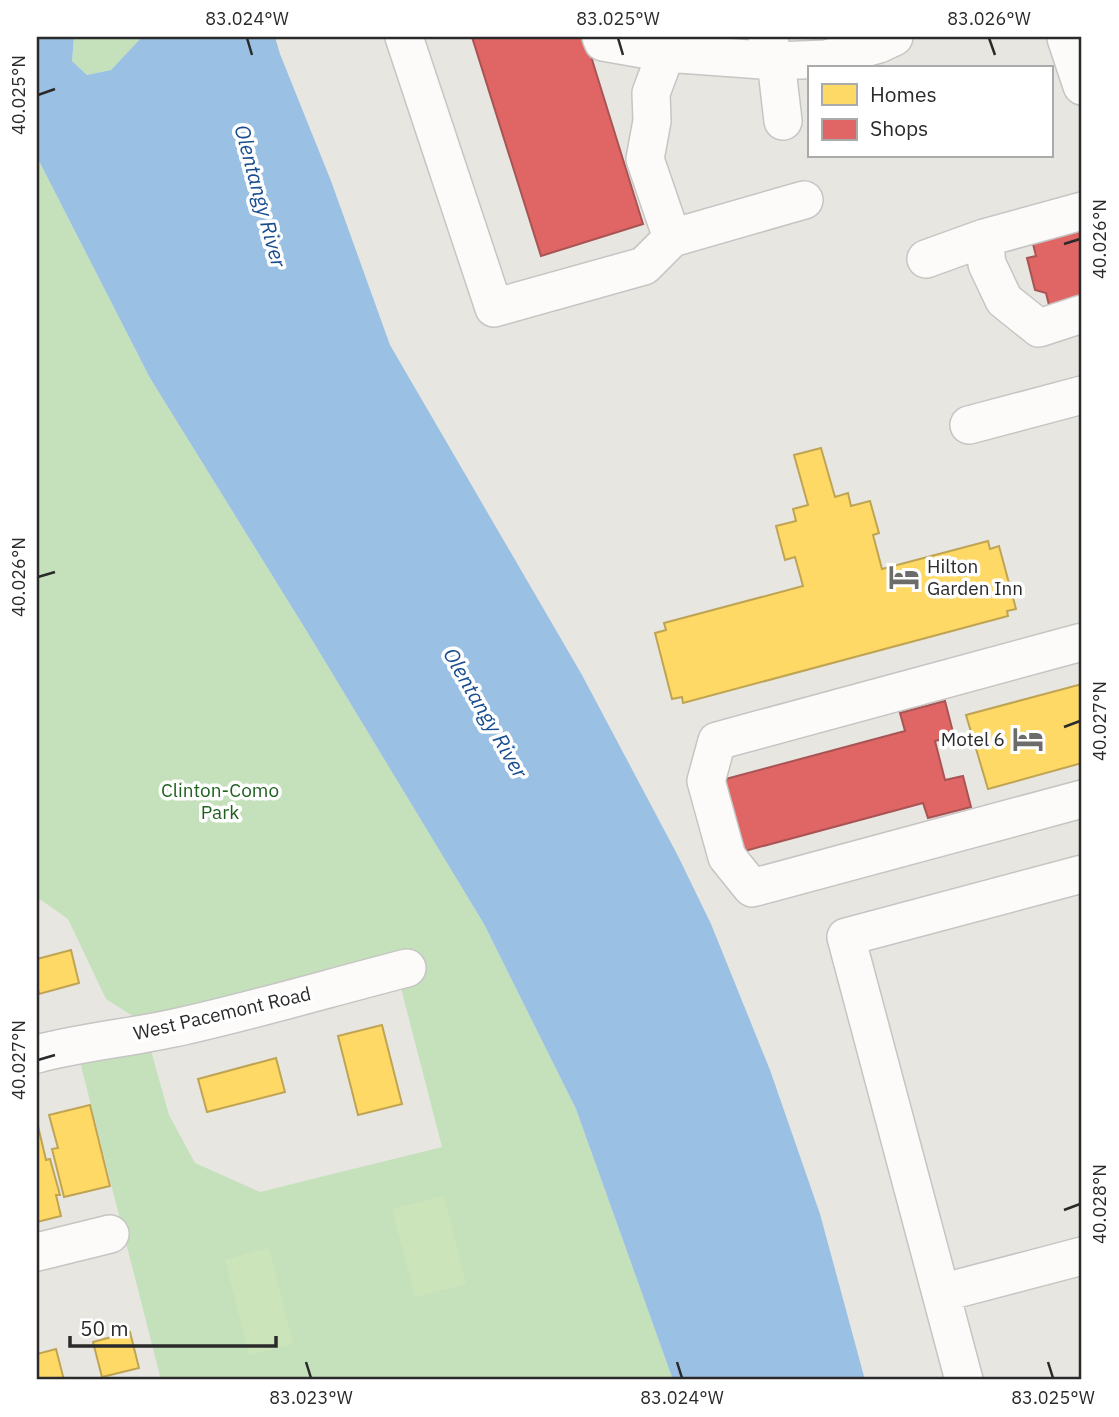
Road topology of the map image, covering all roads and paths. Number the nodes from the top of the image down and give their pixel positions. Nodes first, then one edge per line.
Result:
1 (404, 37) edge
2 (601, 37) edge
3 (894, 37) edge
4 (1069, 37) edge
5 (772, 49) edge
6 (666, 53) junction
7 (1082, 86) edge
8 (783, 121) dead end
9 (804, 200) dead end
10 (1082, 211) edge
11 (672, 238) junction
12 (984, 238) junction
13 (926, 259) dead end
14 (1082, 314) edge
15 (1082, 395) edge
16 (969, 425) dead end
17 (1082, 642) edge
18 (1082, 799) edge
19 (1082, 874) edge
20 (407, 968) dead end
21 (37, 1054) edge
22 (110, 1234) dead end
23 (37, 1252) edge
24 (1082, 1256) edge
25 (941, 1293) junction
26 (964, 1380) edge

1 - 11 street
2 - 6 street
3 - 5 street
4 - 7 street
5 - 6 street
5 - 8 street
6 - 11 street
9 - 11 street
10 - 12 street
12 - 13 street
12 - 14 street
15 - 16 street
17 - 18 street
19 - 25 street
20 - 21 street, West Pacemont Road
22 - 23 street
24 - 25 street
25 - 26 street

